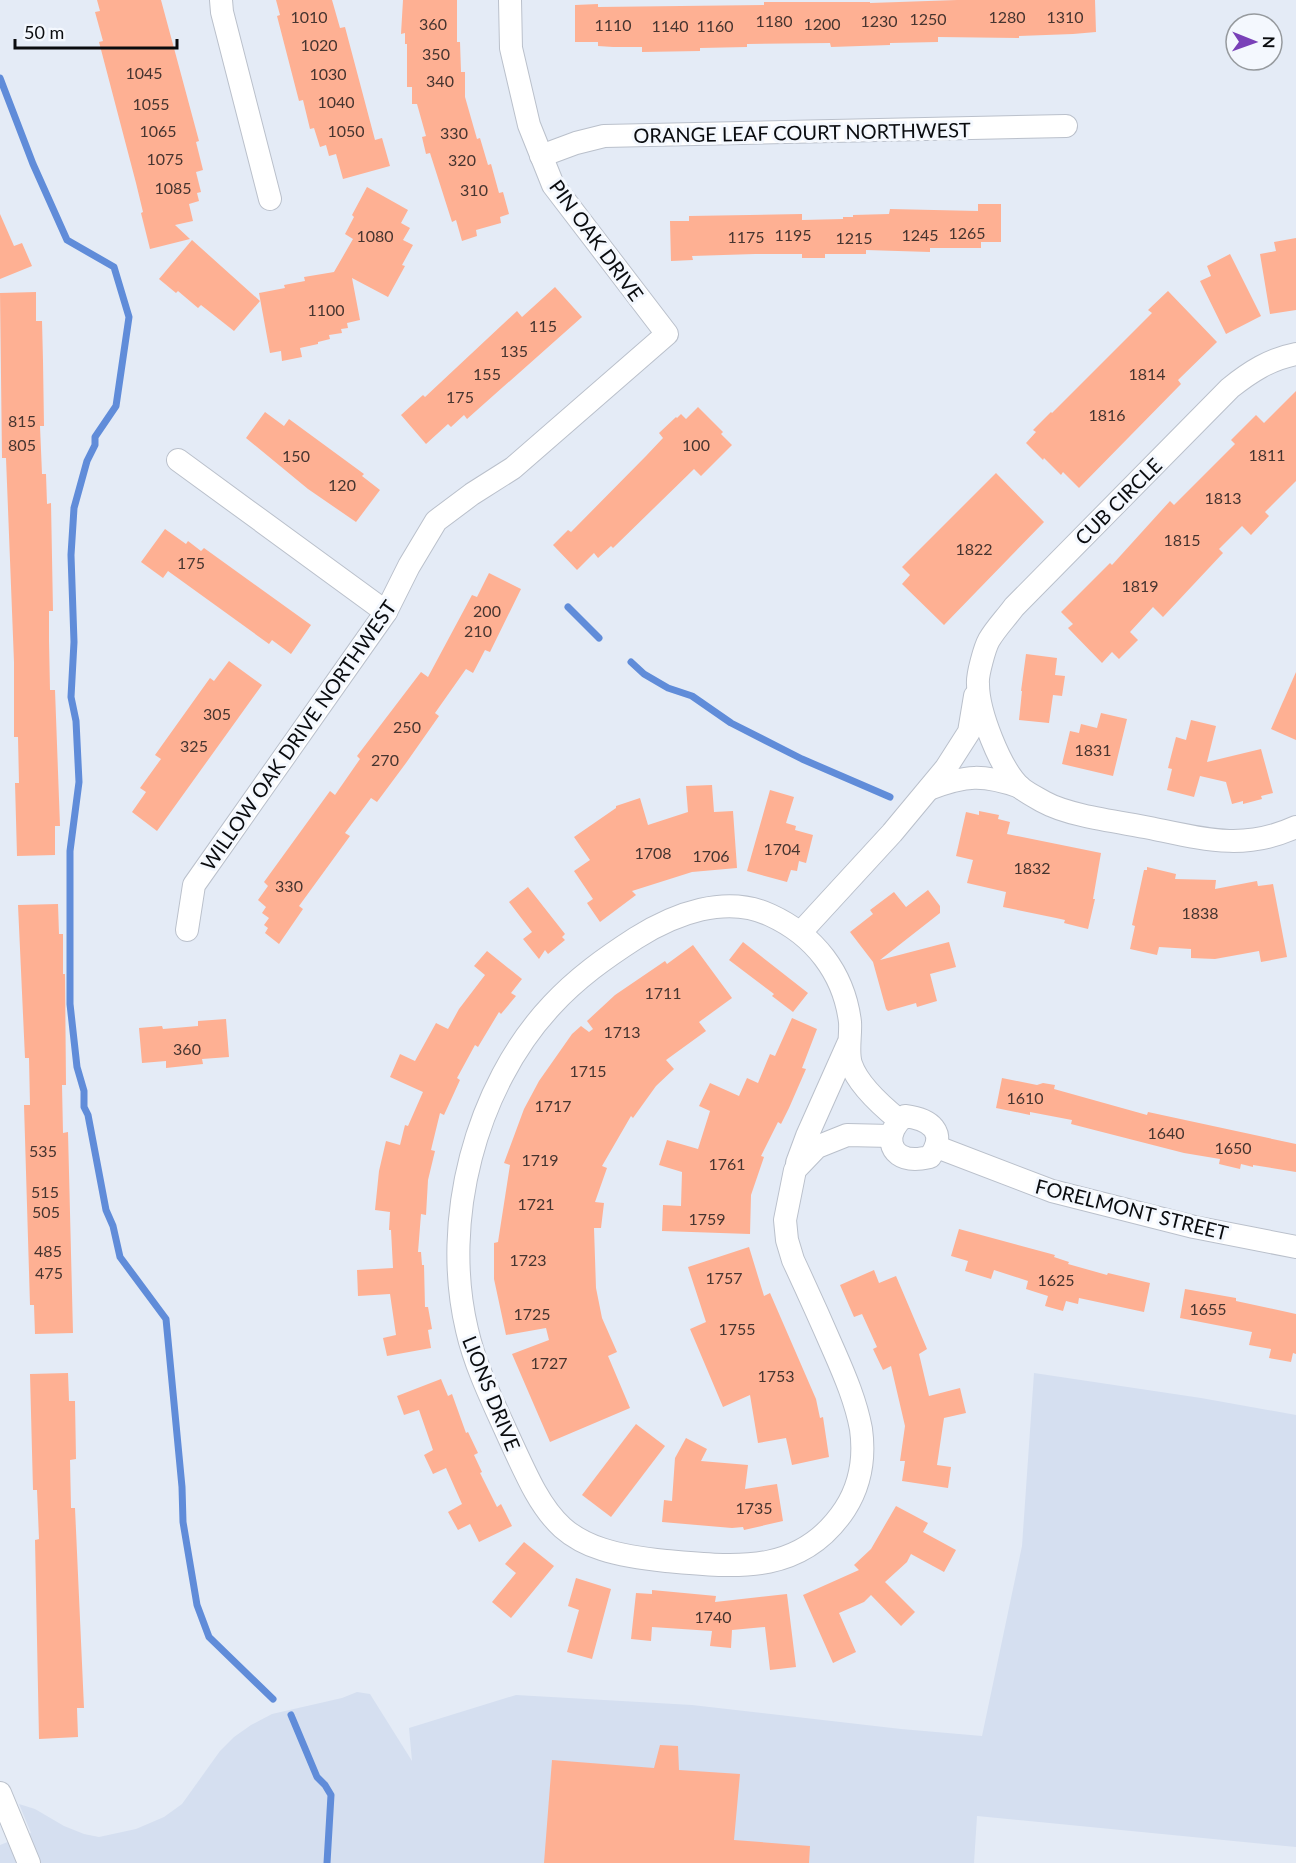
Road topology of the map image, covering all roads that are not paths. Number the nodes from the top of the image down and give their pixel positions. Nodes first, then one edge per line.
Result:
1 (221, 0) edge
2 (510, 0) edge
3 (1066, 126) dead end
4 (541, 156) junction
5 (270, 199) dead end
6 (667, 334) joint
7 (1296, 354) edge
8 (178, 460) dead end
9 (386, 612) junction
10 (977, 682) junction
11 (1020, 787) junction
12 (929, 789) junction
13 (1296, 827) edge
14 (187, 930) dead end
15 (801, 932) junction
16 (850, 1038) junction
17 (895, 1128) junction
18 (937, 1147) junction
19 (795, 1170) junction
20 (1296, 1247) edge
21 (0, 1793) edge
22 (29, 1863) edge

1 - 5 street
2 - 4 street, PIN OAK DRIVE
3 - 4 street, ORANGE LEAF COURT NORTHWEST
4 - 6 street, PIN OAK DRIVE
6 - 9 street, WILLOW OAK DRIVE NORTHWEST
7 - 10 street, CUB CIRCLE
8 - 9 street
9 - 14 street, WILLOW OAK DRIVE NORTHWEST
10 - 11 street, CUB CIRCLE
10 - 12 street, CUB CIRCLE
11 - 12 street, CUB CIRCLE
11 - 13 street, CUB CIRCLE
12 - 15 street, CUB CIRCLE
15 - 16 street, LIONS DRIVE
15 - 19 street, LIONS DRIVE
16 - 17 street, LIONS DRIVE
16 - 19 street, LIONS DRIVE
17 - 18 street
17 - 18 street
17 - 19 street
18 - 20 street, FORELMONT STREET
21 - 22 street

